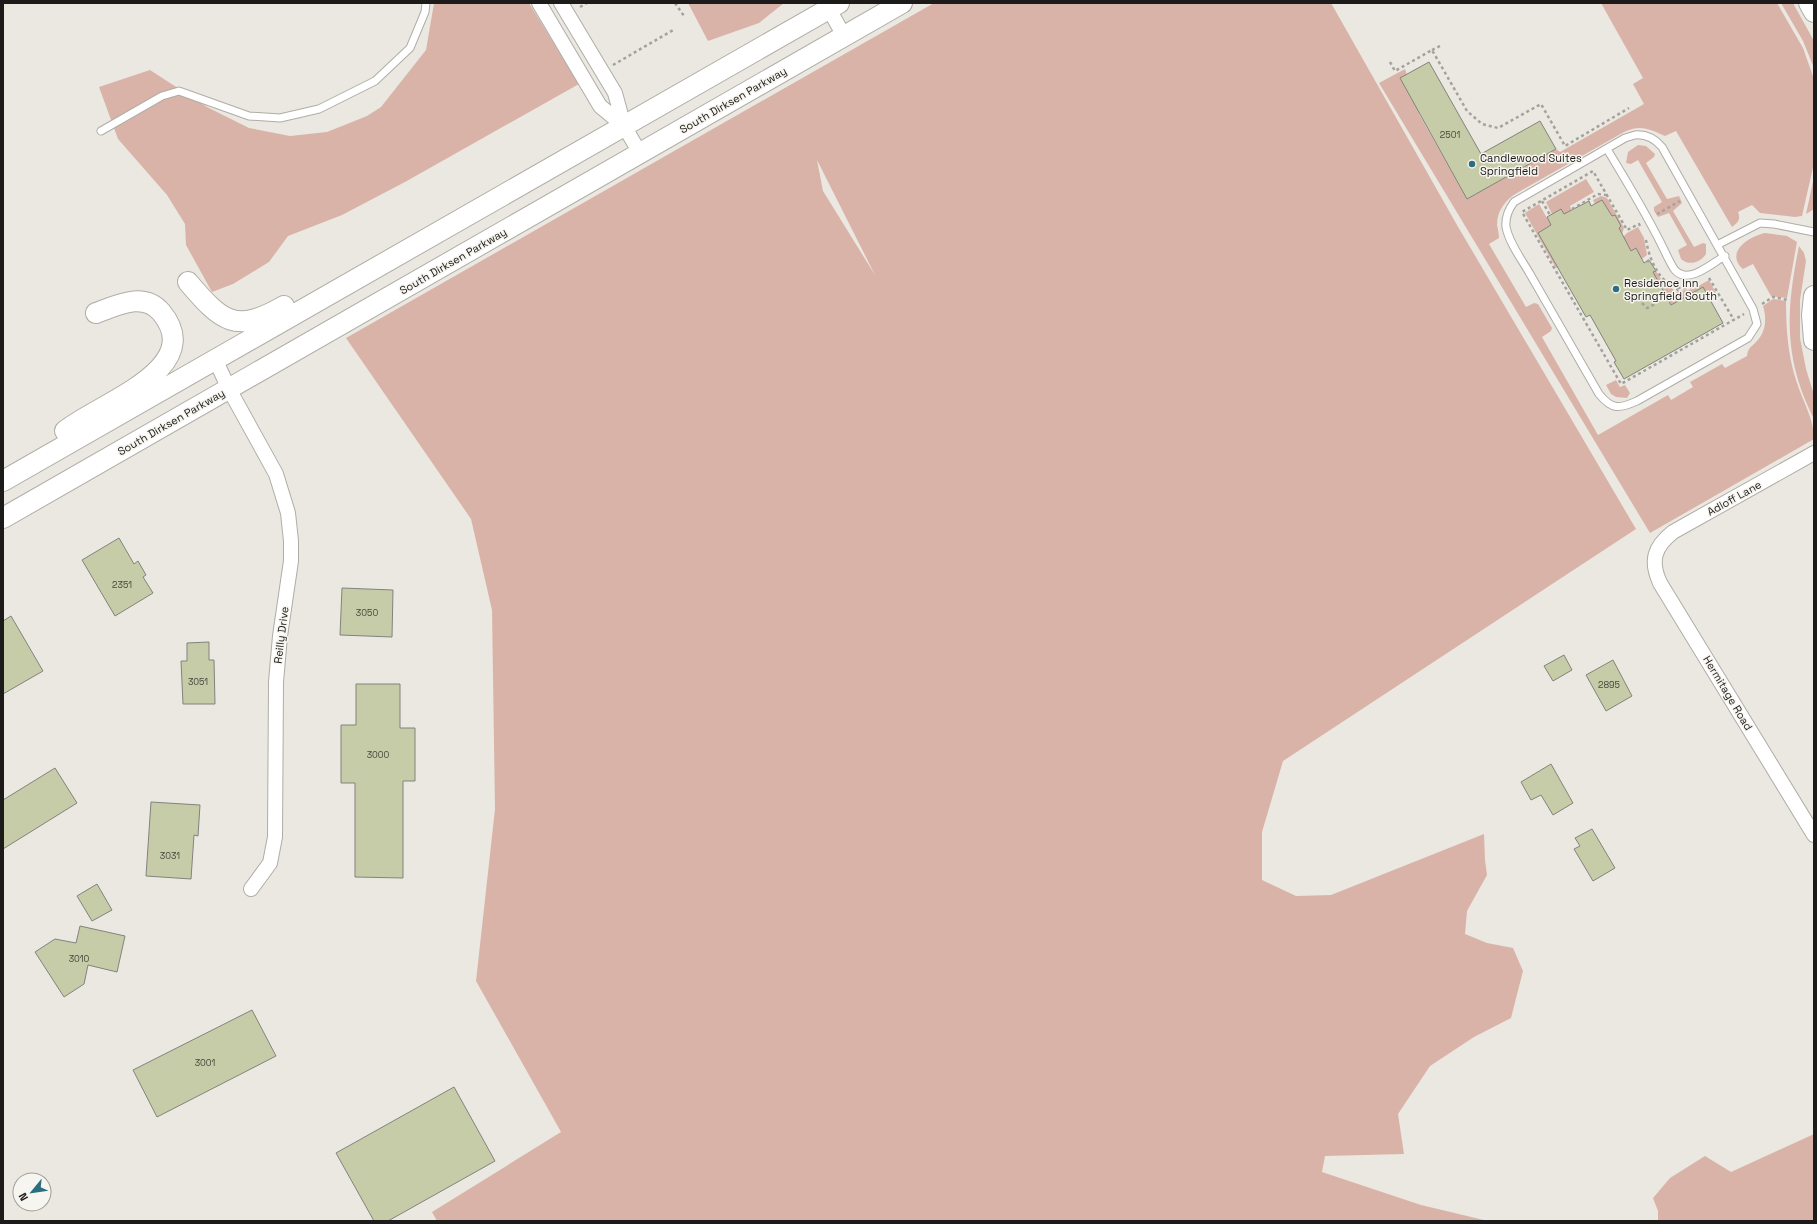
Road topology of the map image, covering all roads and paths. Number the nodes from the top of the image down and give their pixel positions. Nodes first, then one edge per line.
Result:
1 (426, 3) edge
2 (539, 3) edge
3 (561, 3) edge
4 (587, 3) edge
5 (676, 3) edge
6 (902, 3) edge
7 (1809, 3) edge
8 (834, 6) edge
9 (580, 7) dead end
10 (1814, 12) edge
11 (684, 16) dead end
12 (675, 29) dead end
13 (844, 36) junction
14 (1440, 46) dead end
15 (1432, 50) junction
16 (1390, 62) dead end
17 (609, 67) dead end
18 (1629, 108) dead end
19 (624, 126) junction
20 (101, 131) dead end
21 (1607, 149) junction
22 (640, 153) junction
23 (1607, 195) junction
24 (1542, 201) junction
25 (1681, 201) dead end
26 (479, 209) junction
27 (1572, 209) dead end
28 (1550, 215) dead end
29 (1656, 215) dead end
30 (1642, 229) dead end
31 (1814, 232) edge
32 (1644, 234) dead end
33 (1718, 244) junction
34 (1725, 256) junction
35 (1651, 258) junction
36 (1647, 262) dead end
37 (1704, 280) dead end
38 (188, 282) dead end
39 (1700, 283) dead end
40 (1678, 288) junction
41 (1814, 296) edge
42 (1788, 300) dead end
43 (1642, 303) dead end
44 (1762, 304) dead end
45 (96, 313) dead end
46 (1746, 313) dead end
47 (1734, 320) junction
48 (1814, 340) edge
49 (215, 359) junction
50 (229, 389) junction
51 (1814, 453) edge
52 (11, 477) edge
53 (3, 518) edge
54 (1657, 547) joint
55 (1814, 834) edge
56 (251, 889) dead end

1 - 20 lane
2 - 19 street
3 - 19 street
4 - 9 path
5 - 11 path
6 - 13 main road, South Dirksen Parkway
7 - 10 main road
8 - 13 street
8 - 19 main road
12 - 17 path
13 - 22 main road, South Dirksen Parkway
14 - 15 path
15 - 16 path
15 - 18 path
19 - 22 street
19 - 26 main road
21 - 33 lane
21 - 34 lane
21 - 34 lane
22 - 50 main road, South Dirksen Parkway
23 - 24 path
23 - 27 path
23 - 30 path
24 - 28 path
24 - 47 path
25 - 29 path
26 - 38 main road
26 - 49 main road
31 - 33 lane
32 - 35 path
33 - 34 lane
35 - 36 path
35 - 40 path
37 - 47 path
39 - 40 path
40 - 43 path
41 - 48 main road
42 - 44 path
45 - 52 main road
46 - 47 path
49 - 50 street, Reilly Drive
49 - 52 main road
50 - 53 main road, South Dirksen Parkway
50 - 56 street, Reilly Drive
51 - 54 street, Adloff Lane
54 - 55 street, Hermitage Road

